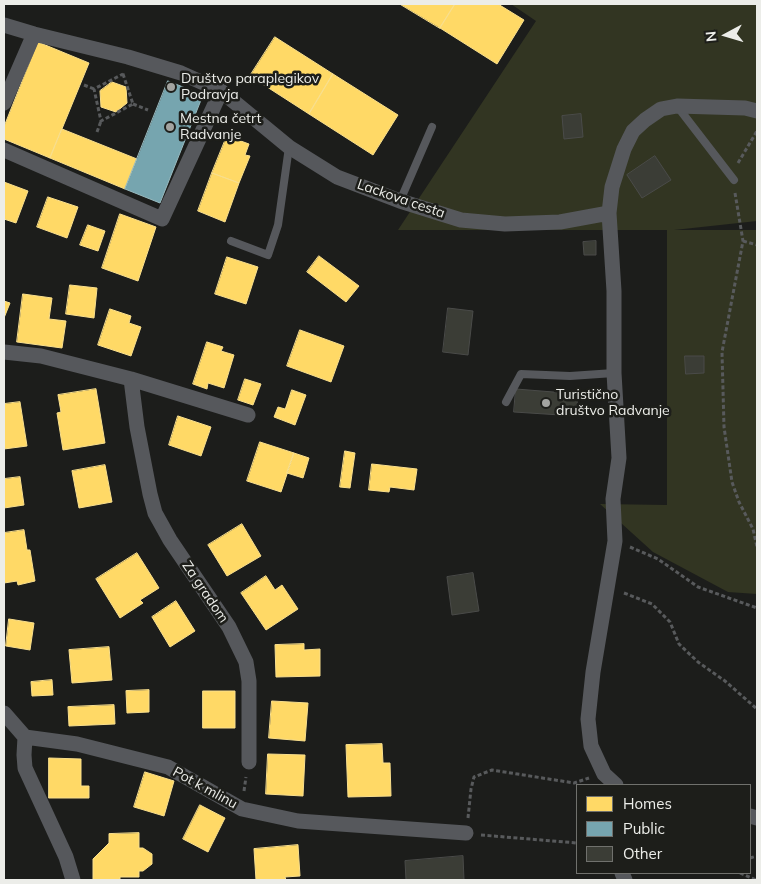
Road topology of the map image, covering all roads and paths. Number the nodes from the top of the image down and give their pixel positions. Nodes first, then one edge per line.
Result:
1 (4, 25) edge
2 (34, 34) junction
3 (128, 57) junction
4 (122, 74) junction
5 (84, 85) dead end
6 (94, 89) junction
7 (221, 91) junction
8 (4, 103) edge
9 (133, 104) junction
10 (677, 106) junction
11 (148, 110) dead end
12 (757, 111) edge
13 (101, 121) junction
14 (432, 127) dead end
15 (757, 131) edge
16 (97, 132) dead end
17 (289, 148) junction
18 (4, 150) edge
19 (734, 180) junction
20 (400, 201) junction
21 (609, 213) junction
22 (231, 241) dead end
23 (743, 241) junction
24 (757, 245) edge
25 (4, 352) edge
26 (614, 373) junction
27 (131, 379) junction
28 (506, 402) dead end
29 (248, 415) dead end
30 (615, 541) junction
31 (757, 547) edge
32 (608, 584) junction
33 (757, 608) edge
34 (757, 709) edge
35 (4, 713) edge
36 (25, 737) junction
37 (249, 762) joint
38 (604, 774) junction
39 (615, 784) edge
40 (242, 809) junction
41 (466, 834) junction
42 (576, 843) edge
43 (742, 874) edge
44 (73, 880) edge
45 (756, 880) edge

1 - 2 street, Lackova cesta
2 - 3 street, Lackova cesta
2 - 8 street
3 - 4 path
3 - 7 street, Lackova cesta
4 - 6 path
4 - 9 path
5 - 6 path
6 - 13 path
7 - 17 street, Lackova cesta
7 - 18 street
9 - 11 path
9 - 13 path
10 - 12 street
10 - 19 lane
10 - 21 street
13 - 16 path
14 - 20 lane
15 - 19 path
17 - 20 street, Lackova cesta
17 - 22 lane
19 - 23 path
20 - 21 street, Lackova cesta
21 - 26 street
23 - 24 path
23 - 31 path
25 - 27 street
26 - 28 lane
26 - 30 street
27 - 29 street
27 - 37 street, Za gradom
30 - 32 street
30 - 33 path
32 - 34 path
32 - 38 street
35 - 36 street
36 - 40 street, Pot k mlinu
36 - 44 street
37 - 40 path
38 - 39 street
38 - 41 path
40 - 41 street, Pot k mlinu
41 - 42 path
43 - 45 path

